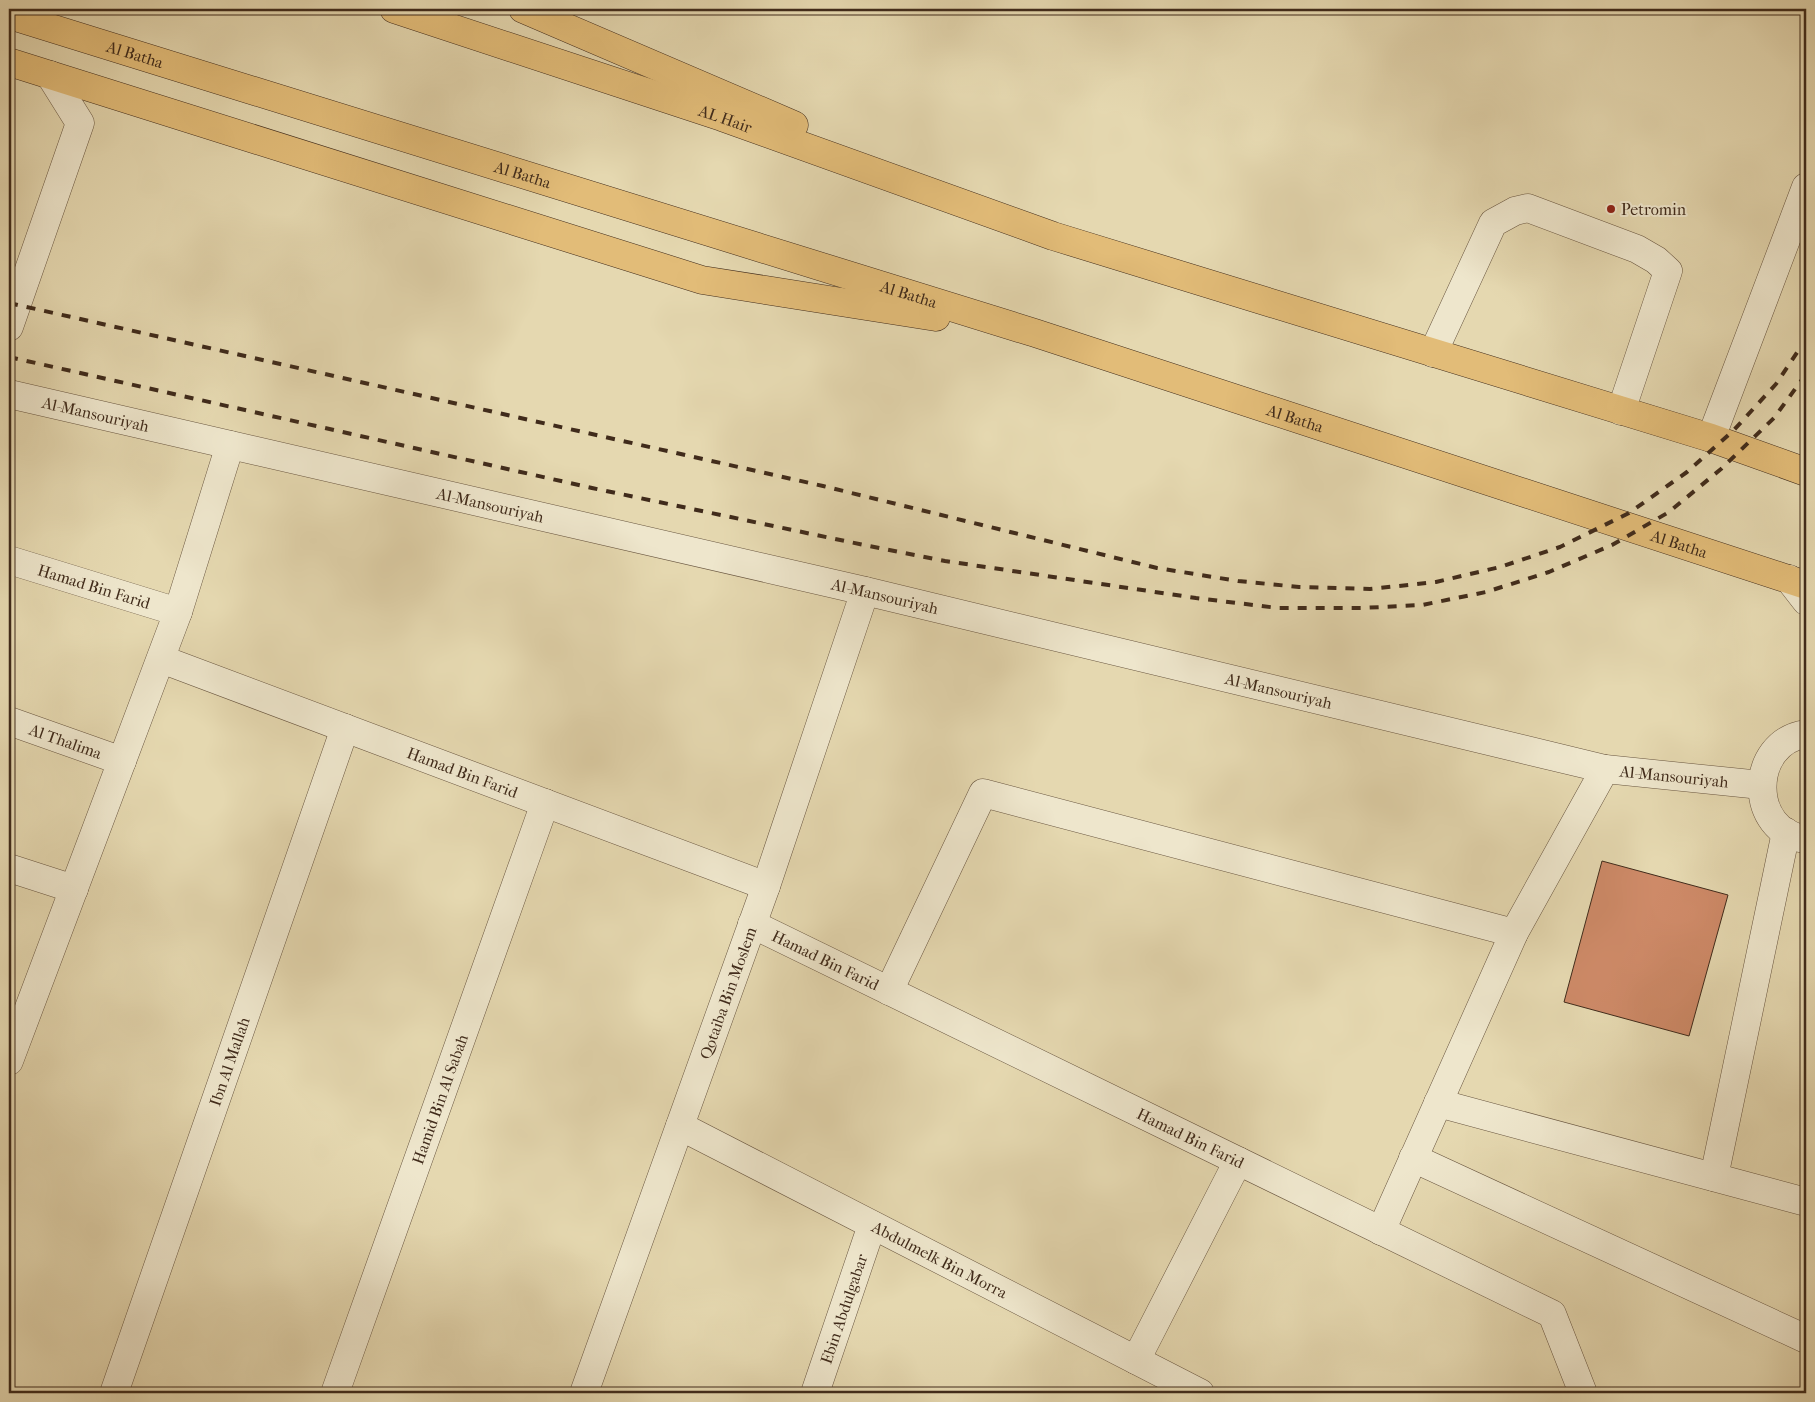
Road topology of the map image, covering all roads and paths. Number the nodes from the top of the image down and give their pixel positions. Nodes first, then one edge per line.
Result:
1 (394, 9) edge
2 (523, 9) edge
3 (9, 15) edge
4 (9, 62) edge
5 (50, 75) junction
6 (1806, 187) edge
7 (1053, 236) junction
8 (9, 327) edge
9 (1034, 333) junction
10 (1433, 353) junction
11 (9, 394) edge
12 (1621, 411) junction
13 (1711, 438) junction
14 (230, 445) junction
15 (1806, 472) edge
16 (9, 560) edge
17 (1797, 582) edge
18 (865, 591) junction
19 (1806, 602) edge
20 (178, 612) junction
21 (160, 659) junction
22 (9, 721) edge
23 (1806, 721) edge
24 (345, 728) junction
25 (1796, 738) edge
26 (122, 761) junction
27 (1605, 769) junction
28 (1762, 785) junction
29 (545, 803) junction
30 (1796, 836) edge
31 (9, 868) edge
32 (766, 886) junction
33 (74, 889) junction
34 (752, 924) junction
35 (1514, 933) junction
36 (889, 991) junction
37 (10, 1052) edge
38 (1438, 1103) junction
39 (680, 1126) junction
40 (1414, 1158) junction
41 (1238, 1161) junction
42 (1714, 1177) junction
43 (1806, 1202) edge
44 (872, 1224) junction
45 (1381, 1231) junction
46 (1806, 1339) edge
47 (1136, 1360) junction
48 (114, 1393) edge
49 (335, 1393) edge
50 (584, 1393) edge
51 (815, 1393) edge
52 (1200, 1393) edge
53 (1583, 1393) edge

1 - 7 main road, AL Hair
2 - 7 main road
3 - 9 main road, Al Batha
4 - 5 main road
5 - 8 street
5 - 9 main road
6 - 13 street
7 - 10 main road
9 - 17 main road, Al Batha
10 - 12 main road
10 - 12 street
11 - 14 street, Al-Mansouriyah
12 - 13 main road
13 - 15 main road
14 - 18 street, Al-Mansouriyah
14 - 20 street
16 - 20 street, Hamad Bin Farid
17 - 19 street
18 - 27 street, Al-Mansouriyah
18 - 32 street, Qotaiba Bin Moslem
20 - 21 street
21 - 24 street, Hamad Bin Farid
21 - 26 street
22 - 26 street, Al Thalima
23 - 25 street
24 - 29 street, Hamad Bin Farid
24 - 48 street, Ibn Al Mallah
25 - 28 street
26 - 33 street
27 - 28 street, Al-Mansouriyah
27 - 35 street
28 - 30 street
29 - 32 street, Hamad Bin Farid
29 - 49 street, Hamid Bin Al Sabah
30 - 42 street
31 - 33 street
32 - 34 street, Qotaiba Bin Moslem
33 - 37 street
34 - 36 street, Hamad Bin Farid
34 - 39 street, Qotaiba Bin Moslem
35 - 36 street
35 - 38 street
36 - 41 street, Hamad Bin Farid
38 - 40 street
38 - 42 street
39 - 44 street, Abdulmelk Bin Morra
39 - 50 street, Qotaiba Bin Moslem
40 - 45 street
40 - 46 street
41 - 45 street, Hamad Bin Farid
41 - 47 street
42 - 43 street
44 - 47 street, Abdulmelk Bin Morra
44 - 51 street, Ebin Abdulgabar
45 - 53 street, Hamad Bin Farid
47 - 52 street, Abdulmelk Bin Morra

